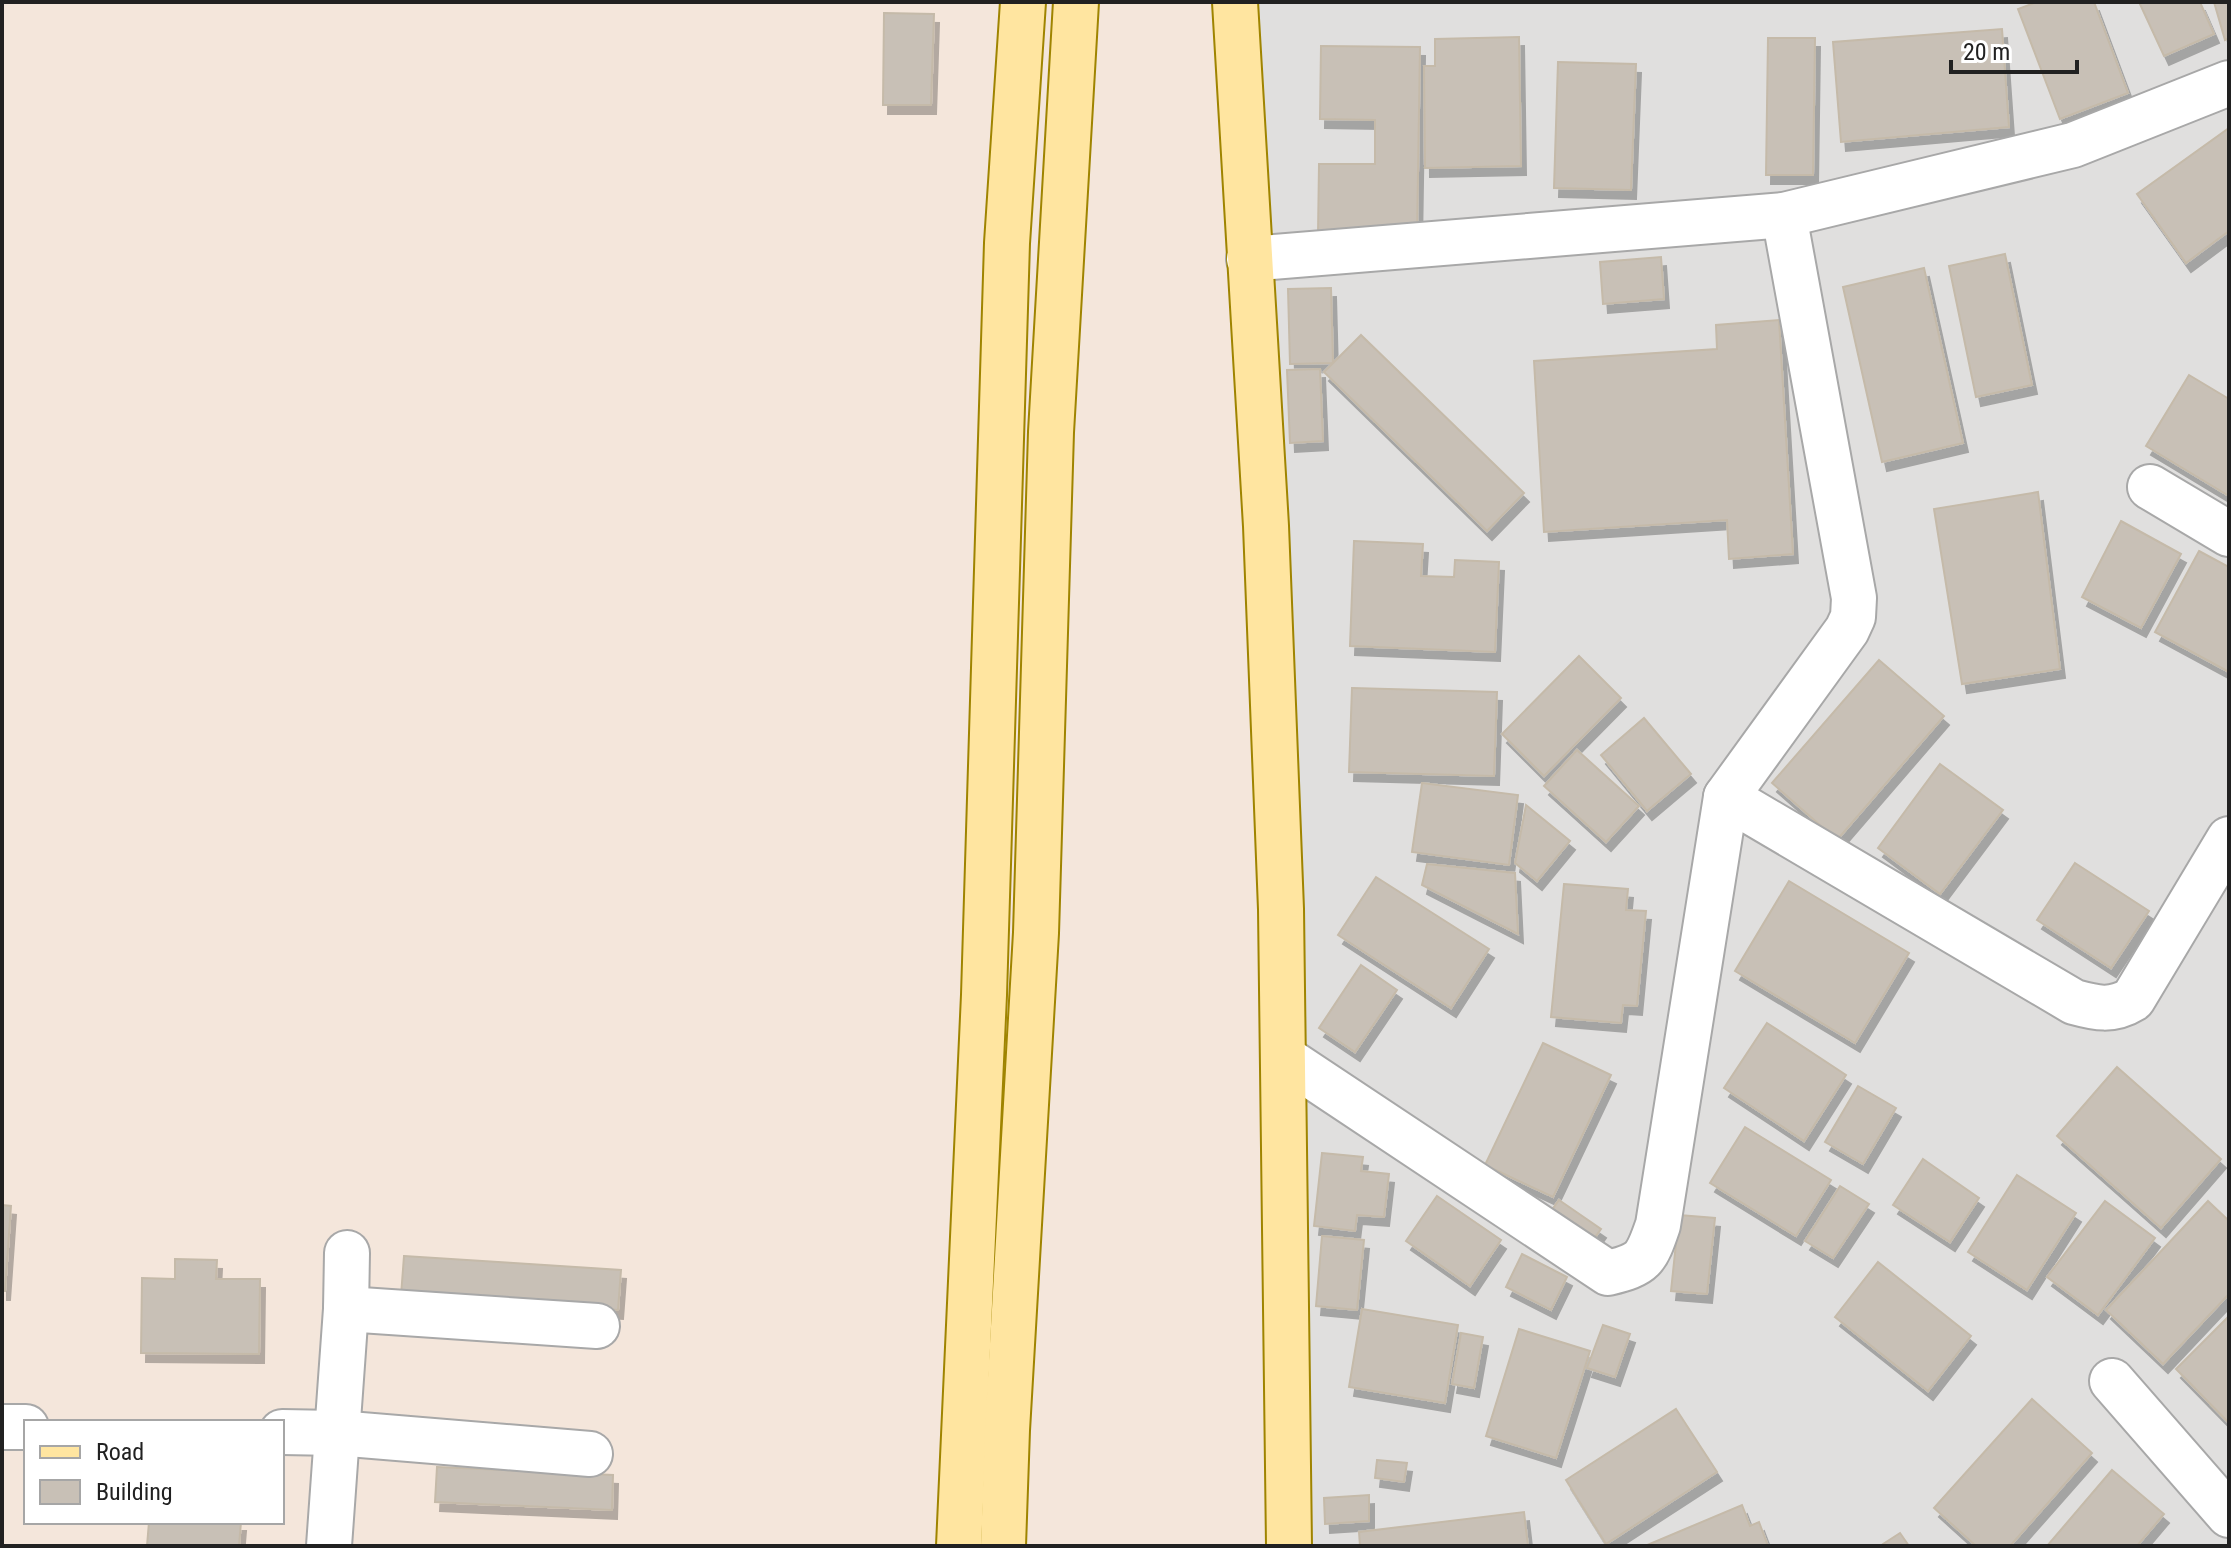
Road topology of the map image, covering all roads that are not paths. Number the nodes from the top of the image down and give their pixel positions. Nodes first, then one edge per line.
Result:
1 (1023, 2) edge
2 (1076, 2) edge
3 (1235, 2) edge
4 (2229, 83) edge
5 (1784, 215) junction
6 (1249, 259) junction
7 (2150, 487) dead end
8 (2229, 534) edge
9 (1726, 797) junction
10 (2229, 839) edge
11 (1283, 1057) junction
12 (347, 1253) dead end
13 (346, 1309) junction
14 (597, 1326) dead end
15 (2112, 1381) dead end
16 (2, 1427) edge
17 (24, 1427) edge
18 (284, 1432) edge
19 (337, 1433) junction
20 (590, 1454) dead end
21 (2229, 1515) edge
22 (329, 1546) edge
23 (959, 1546) edge
24 (1003, 1546) edge
25 (1289, 1546) edge

1 - 23 main road
2 - 24 main road
3 - 6 main road
4 - 5 street
5 - 6 street
5 - 9 street
6 - 11 main road
7 - 8 street
9 - 10 street
9 - 11 street
11 - 25 main road
12 - 13 street
13 - 14 street
13 - 19 street
15 - 21 street
16 - 17 street
18 - 19 street
19 - 20 street
19 - 22 street

